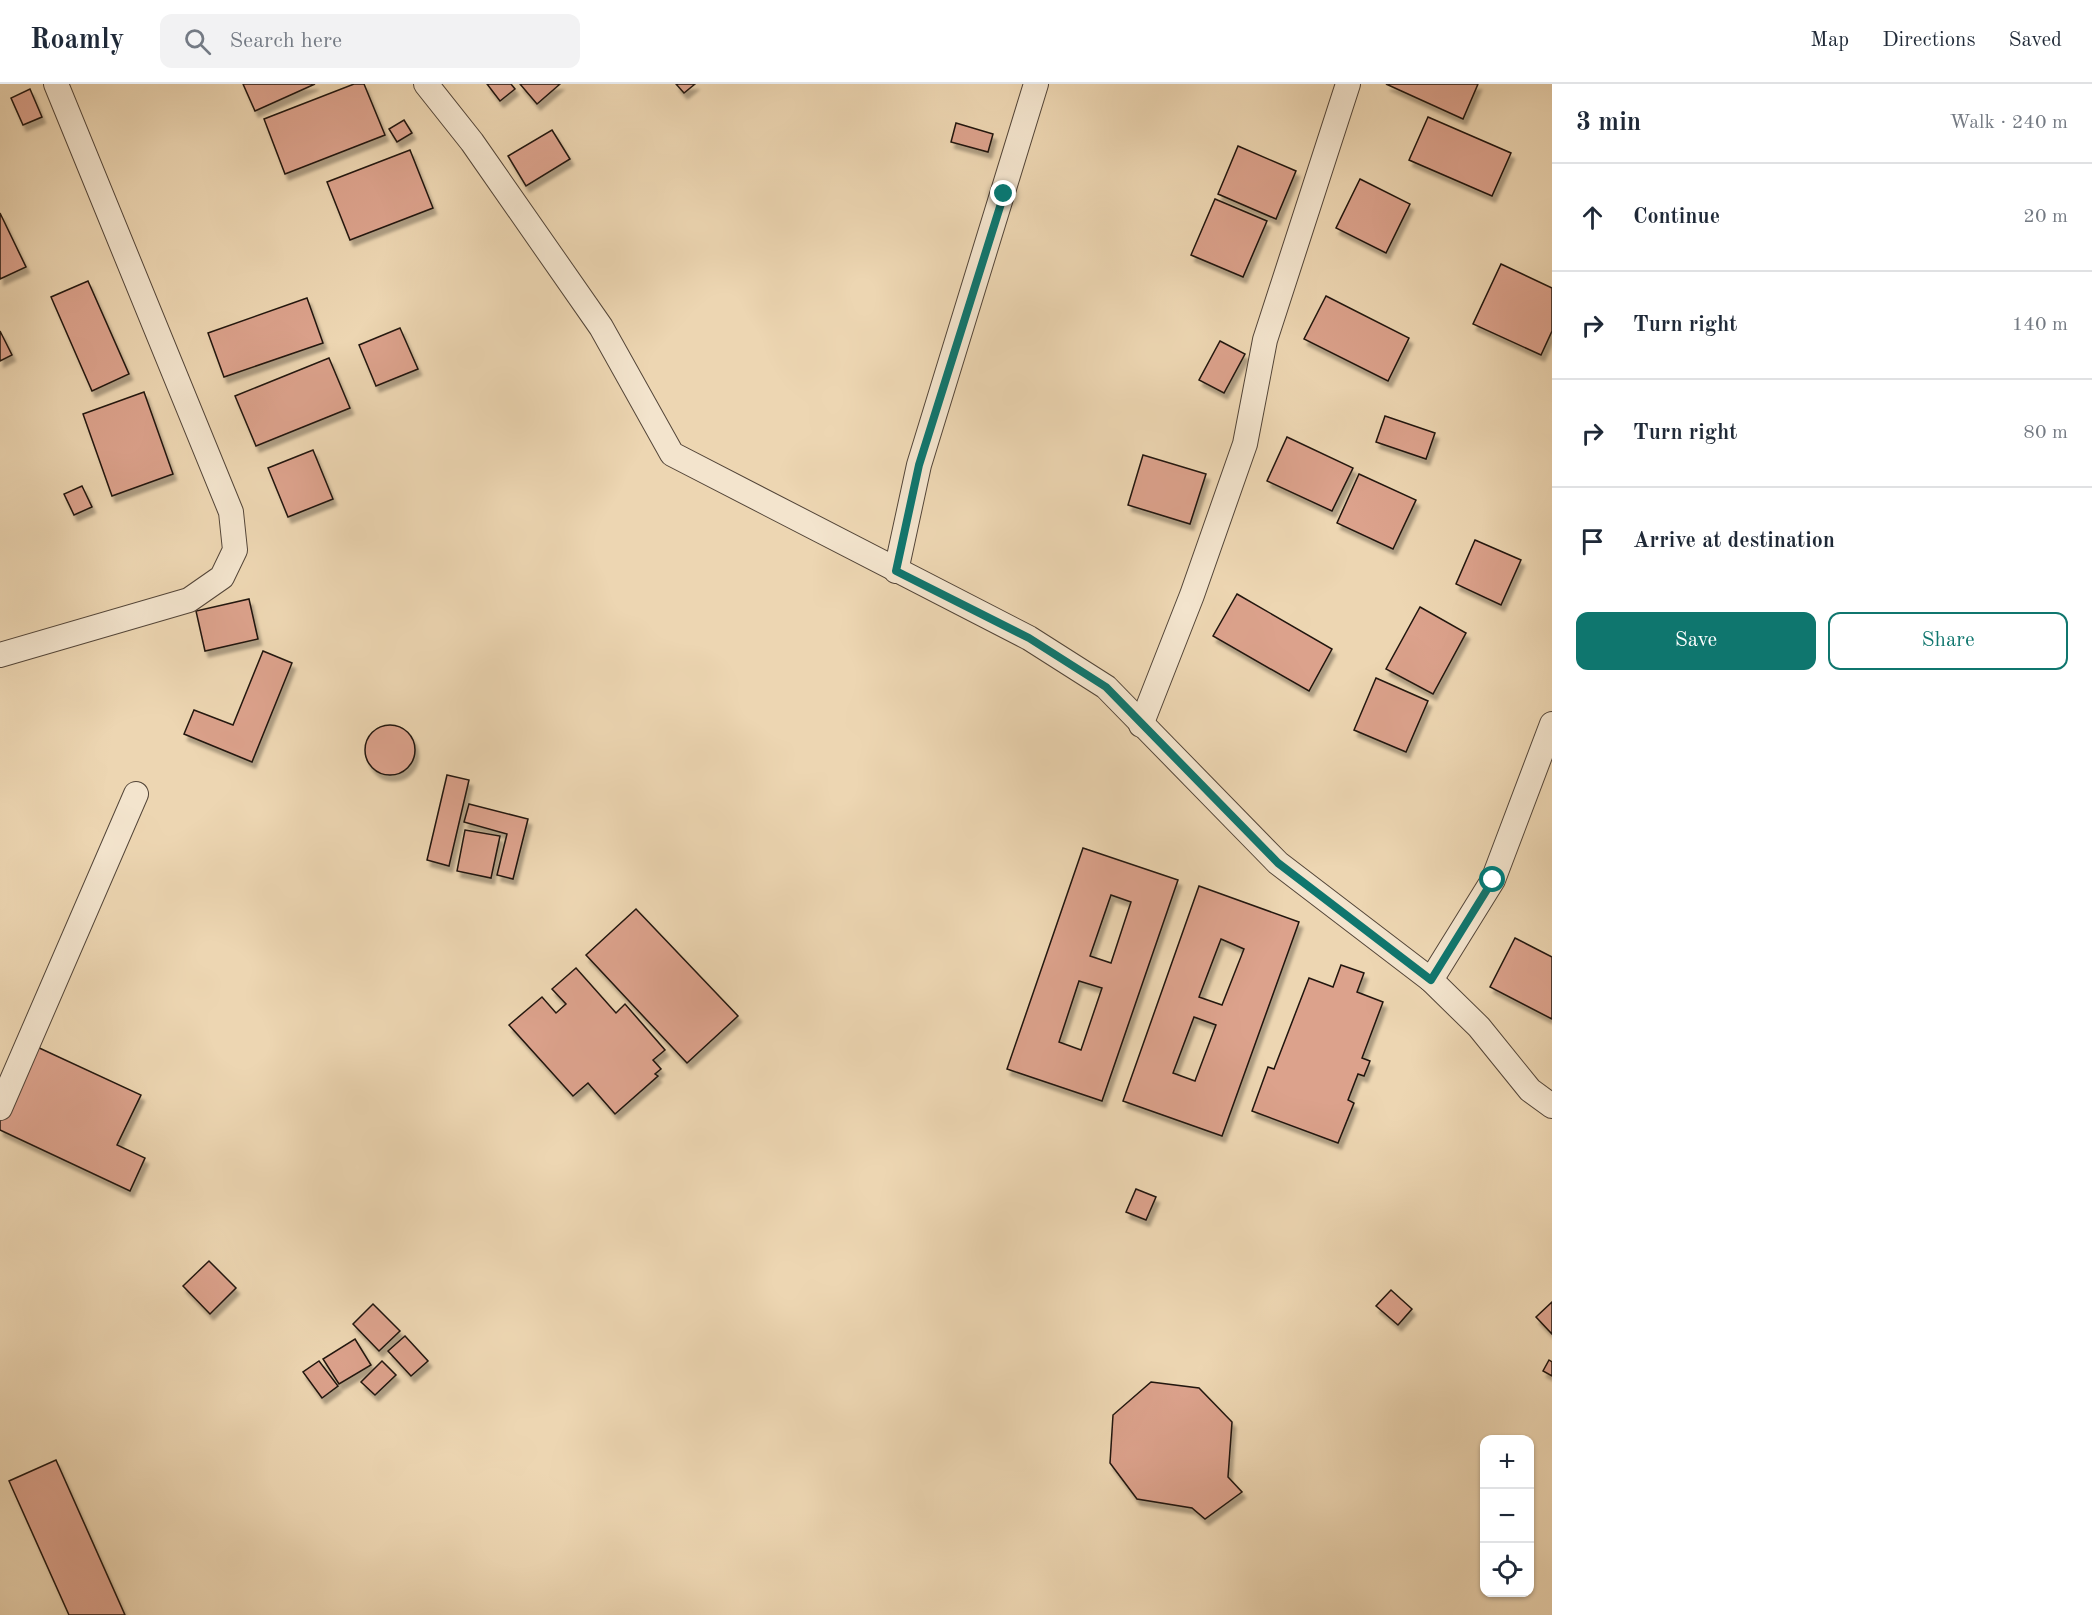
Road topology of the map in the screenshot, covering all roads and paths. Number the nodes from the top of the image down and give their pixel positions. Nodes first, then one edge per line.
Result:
1 (56, 84) edge
2 (426, 84) edge
3 (1036, 84) edge
4 (1348, 84) edge
5 (896, 571) junction
6 (0, 655) edge
7 (1552, 724) edge
8 (1141, 725) junction
9 (136, 794) dead end
10 (1431, 980) junction
11 (1552, 1106) edge
12 (0, 1108) edge

1 - 6 street
2 - 5 street
3 - 5 street
4 - 8 street
5 - 8 street
7 - 10 street
8 - 10 street
9 - 12 street
10 - 11 street

